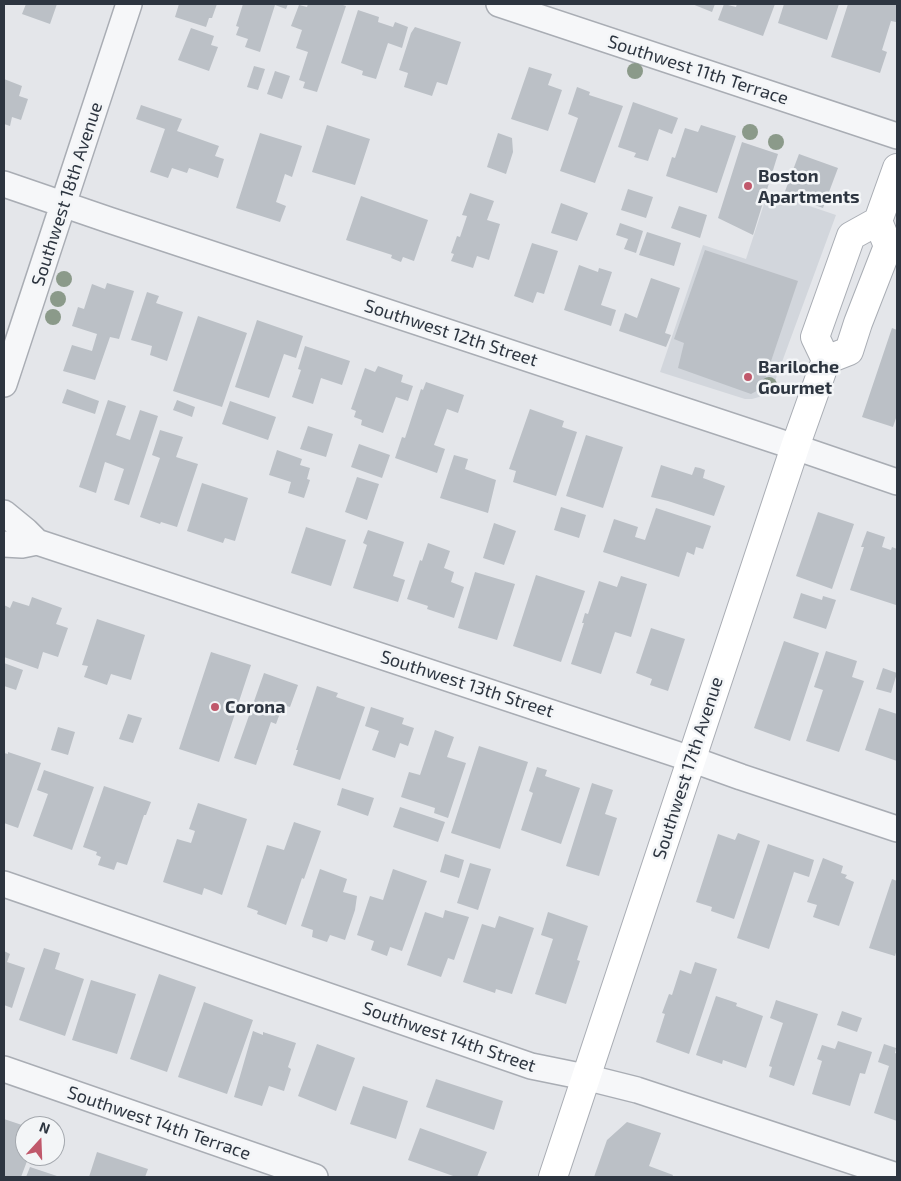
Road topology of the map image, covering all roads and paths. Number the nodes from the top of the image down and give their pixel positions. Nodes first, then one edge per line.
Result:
1 (129, 4) edge
2 (499, 4) edge
3 (897, 136) edge
4 (897, 168) edge
5 (4, 184) edge
6 (63, 205) junction
7 (878, 221) junction
8 (826, 360) junction
9 (4, 384) edge
10 (795, 447) junction
11 (897, 482) edge
12 (4, 513) edge
13 (37, 542) junction
14 (4, 544) edge
15 (691, 758) junction
16 (897, 829) edge
17 (4, 884) edge
18 (4, 1069) edge
19 (585, 1077) junction
20 (897, 1176) edge
21 (315, 1177) edge
22 (553, 1177) edge

1 - 6 street, Southwest 18th Avenue
2 - 3 street, Southwest 11th Terrace
4 - 7 main road
5 - 6 street, Southwest 12th Street
6 - 9 street, Southwest 18th Avenue
6 - 10 street, Southwest 12th Street
7 - 8 main road
7 - 8 main road
8 - 10 main road, Southwest 17th Avenue
10 - 11 street, Southwest 12th Street
10 - 15 main road, Southwest 17th Avenue
12 - 13 street, Southwest 13th Street
13 - 14 street, Southwest 13th Street
13 - 15 street, Southwest 13th Street
15 - 16 street, Southwest 13th Street
15 - 19 main road, Southwest 17th Avenue
17 - 19 street, Southwest 14th Street
18 - 21 street, Southwest 14th Terrace
19 - 20 street, Southwest 14th Street
19 - 22 main road, Southwest 17th Avenue

